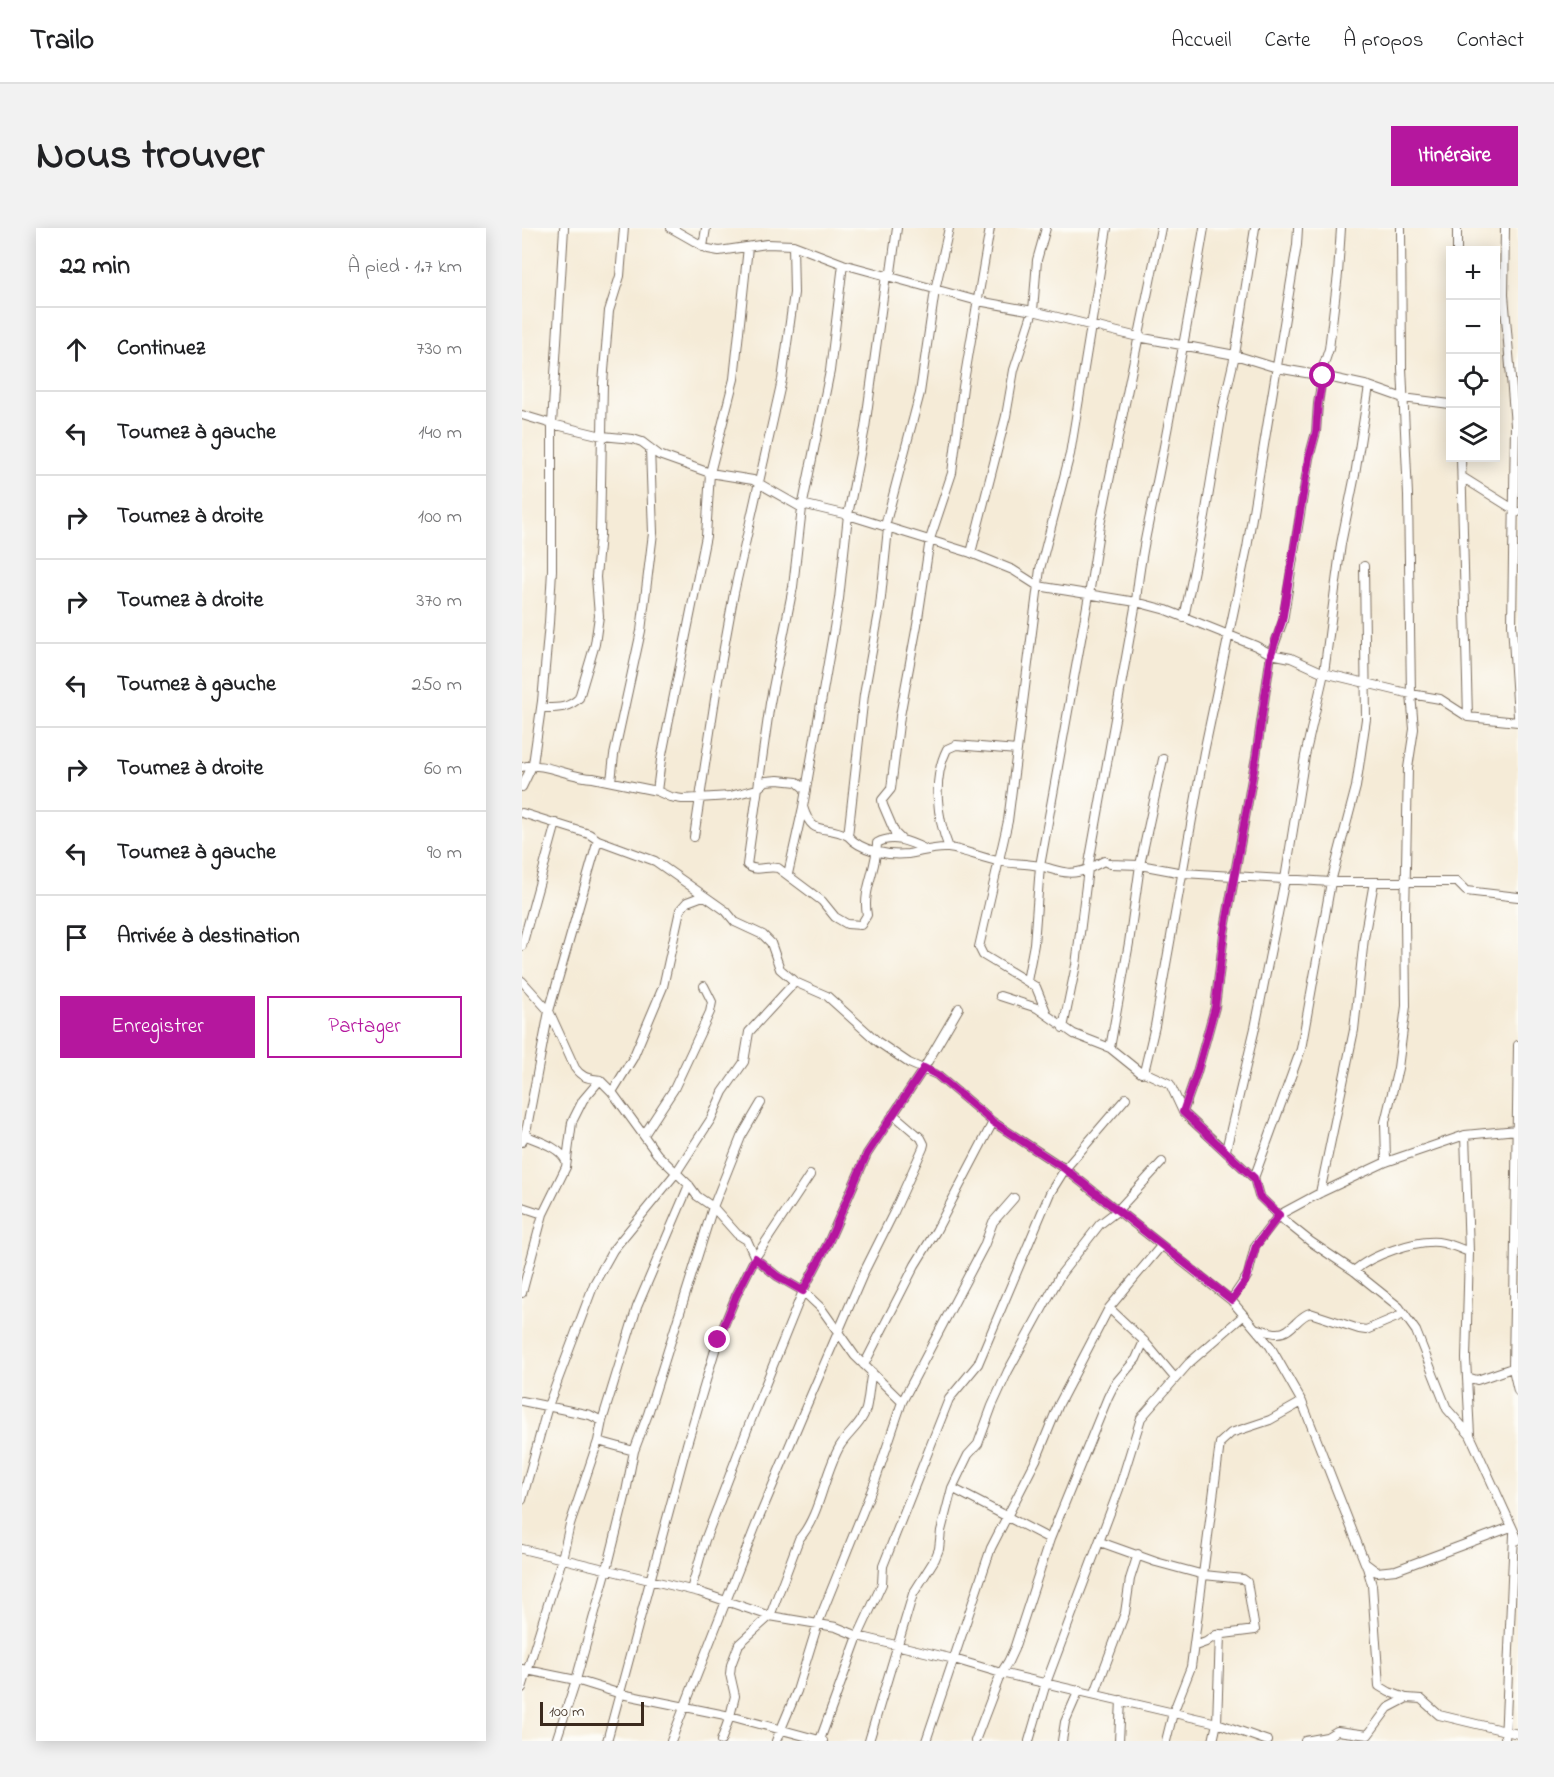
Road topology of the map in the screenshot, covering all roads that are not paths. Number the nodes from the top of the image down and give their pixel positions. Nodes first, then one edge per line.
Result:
1 (564, 228) edge
2 (624, 228) edge
3 (671, 228) edge
4 (706, 228) edge
5 (897, 228) edge
6 (949, 228) edge
7 (990, 228) edge
8 (1046, 228) edge
9 (1107, 228) edge
10 (1161, 228) edge
11 (1204, 228) edge
12 (1255, 228) edge
13 (1298, 228) edge
14 (1341, 228) edge
15 (1401, 228) edge
16 (1457, 228) edge
17 (1505, 228) edge
18 (793, 245) junction
19 (1458, 246) edge
20 (703, 247) junction
21 (748, 247) junction
22 (843, 264) junction
23 (886, 275) junction
24 (935, 290) junction
25 (978, 300) junction
26 (1033, 311) junction
27 (1091, 324) junction
28 (1138, 337) junction
29 (1183, 345) junction
30 (1235, 355) junction
31 (1277, 368) junction
32 (1323, 376) junction
33 (1369, 386) junction
34 (1403, 398) junction
35 (1446, 403) edge
36 (522, 415) edge
37 (552, 424) junction
38 (1517, 425) edge
39 (602, 435) junction
40 (650, 448) junction
41 (1461, 462) edge
42 (710, 473) junction
43 (1462, 477) junction
44 (759, 484) junction
45 (802, 508) junction
46 (1515, 510) edge
47 (848, 515) junction
48 (886, 527) junction
49 (930, 539) junction
50 (971, 553) junction
51 (1364, 566) dead end
52 (1038, 586) junction
53 (1089, 595) junction
54 (1136, 602) junction
55 (1184, 618) junction
56 (1229, 637) junction
57 (1271, 654) junction
58 (1324, 673) junction
59 (1365, 683) junction
60 (1411, 694) junction
61 (541, 708) junction
62 (1518, 716) edge
63 (1468, 717) junction
64 (1518, 722) edge
65 (1017, 750) junction
66 (1162, 759) dead end
67 (533, 764) junction
68 (522, 767) edge
69 (611, 781) junction
70 (522, 787) edge
71 (758, 789) junction
72 (806, 790) junction
73 (657, 791) junction
74 (699, 800) junction
75 (803, 807) junction
76 (522, 813) edge
77 (556, 823) junction
78 (848, 836) junction
79 (694, 837) dead end
80 (901, 839) junction
81 (598, 840) junction
82 (949, 848) junction
83 (926, 849) junction
84 (877, 852) junction
85 (999, 861) junction
86 (1140, 865) junction
87 (1040, 866) junction
88 (1088, 869) junction
89 (1183, 873) junction
90 (788, 874) junction
91 (1236, 876) junction
92 (1285, 879) junction
93 (1331, 882) junction
94 (1374, 882) junction
95 (1406, 883) junction
96 (703, 896) junction
97 (1518, 897) edge
98 (522, 946) edge
99 (522, 981) edge
100 (1027, 981) junction
101 (795, 982) junction
102 (704, 986) dead end
103 (1000, 996) dead end
104 (959, 1008) dead end
105 (549, 1011) junction
106 (1047, 1014) junction
107 (1064, 1028) junction
108 (1518, 1045) edge
109 (1110, 1048) junction
110 (924, 1068) junction
111 (1144, 1072) junction
112 (600, 1080) junction
113 (612, 1092) junction
114 (1126, 1098) dead end
115 (761, 1102) dead end
116 (1183, 1112) junction
117 (893, 1114) junction
118 (993, 1122) junction
119 (1517, 1130) edge
120 (644, 1135) junction
121 (1465, 1135) junction
122 (523, 1138) edge
123 (1226, 1150) junction
124 (566, 1161) junction
125 (1162, 1162) dead end
126 (1386, 1162) junction
127 (1065, 1169) junction
128 (676, 1173) junction
129 (810, 1175) dead end
130 (1254, 1178) junction
131 (689, 1185) junction
132 (1320, 1193) junction
133 (1014, 1198) dead end
134 (522, 1207) edge
135 (713, 1207) junction
136 (1117, 1211) junction
137 (543, 1214) junction
138 (1279, 1215) junction
139 (1161, 1246) junction
140 (1469, 1252) junction
141 (755, 1258) junction
142 (1354, 1271) junction
143 (803, 1291) junction
144 (522, 1293) edge
145 (1232, 1300) junction
146 (1109, 1308) junction
147 (1404, 1314) junction
148 (1243, 1316) junction
149 (1258, 1329) junction
150 (838, 1333) junction
151 (1144, 1341) junction
152 (864, 1365) junction
153 (1515, 1368) edge
154 (872, 1372) junction
155 (1467, 1377) junction
156 (1175, 1378) junction
157 (1518, 1391) edge
158 (522, 1401) edge
159 (902, 1402) junction
160 (1302, 1402) junction
161 (548, 1406) junction
162 (602, 1421) junction
163 (1470, 1435) junction
164 (598, 1441) junction
165 (634, 1451) junction
166 (952, 1488) junction
167 (522, 1500) edge
168 (1007, 1516) junction
169 (1514, 1533) edge
170 (1050, 1539) junction
171 (1100, 1542) junction
172 (522, 1549) edge
173 (1138, 1554) junction
174 (562, 1558) junction
175 (1365, 1563) junction
176 (607, 1569) junction
177 (1204, 1575) junction
178 (652, 1580) junction
179 (691, 1590) junction
180 (726, 1600) junction
181 (770, 1616) junction
182 (818, 1623) junction
183 (1220, 1634) junction
184 (858, 1636) junction
185 (896, 1646) junction
186 (1195, 1646) junction
187 (954, 1659) junction
188 (525, 1669) edge
189 (1001, 1673) junction
190 (576, 1680) junction
191 (1046, 1683) junction
192 (522, 1688) edge
193 (1079, 1690) junction
194 (1095, 1693) junction
195 (621, 1694) junction
196 (1407, 1698) junction
197 (1121, 1700) junction
198 (683, 1707) junction
199 (1173, 1713) junction
200 (730, 1716) junction
201 (1217, 1723) junction
202 (781, 1729) junction
203 (1507, 1732) junction
204 (1518, 1734) edge
205 (1327, 1739) edge
206 (556, 1741) edge
207 (607, 1741) edge
208 (671, 1741) edge
209 (721, 1741) edge
210 (777, 1741) edge
211 (821, 1741) edge
212 (869, 1741) edge
213 (926, 1741) edge
214 (975, 1741) edge
215 (1029, 1741) edge
216 (1062, 1741) edge
217 (1119, 1741) edge
218 (1166, 1741) edge
219 (1213, 1741) edge
220 (1268, 1741) edge
221 (1305, 1741) edge
222 (1505, 1741) edge

1 - 37 street
2 - 39 street
3 - 20 street
4 - 20 street
5 - 23 street
6 - 24 street
7 - 25 street
8 - 26 street
9 - 27 street
10 - 28 street
11 - 29 street
12 - 30 street
13 - 31 street
14 - 32 street
15 - 34 street
16 - 19 street
17 - 38 street
18 - 21 street
18 - 22 street
18 - 44 street
20 - 21 street
21 - 42 street
22 - 23 street
22 - 45 street
23 - 24 street
23 - 47 street
24 - 25 street
24 - 48 street
25 - 26 street
25 - 49 street
26 - 27 street
26 - 50 street
27 - 28 street
27 - 52 street
28 - 29 street
28 - 53 street
29 - 30 street
29 - 54 street
30 - 31 street
30 - 55 street
31 - 32 street
31 - 56 street
32 - 33 street
32 - 57 street
33 - 34 street
33 - 58 street
34 - 35 street
34 - 60 street
36 - 37 street
37 - 39 street
37 - 61 street
38 - 46 street
39 - 40 street
39 - 61 street
40 - 42 street
40 - 69 street
41 - 43 street
42 - 44 street
42 - 73 street
43 - 46 street
43 - 63 street
44 - 45 street
44 - 74 street
45 - 47 street
45 - 71 street
46 - 62 street
47 - 48 street
47 - 72 street
48 - 49 street
48 - 78 street
49 - 50 street
49 - 80 street
50 - 52 street
51 - 59 street
52 - 53 street
52 - 65 street
53 - 54 street
53 - 87 street
54 - 55 street
54 - 88 street
55 - 56 street
56 - 57 street
56 - 89 street
57 - 58 street
57 - 91 street
58 - 59 street
58 - 92 street
59 - 60 street
59 - 93 street
60 - 63 street
60 - 95 street
61 - 67 street
63 - 64 street
65 - 82 street
65 - 85 street
66 - 86 street
67 - 68 street
67 - 69 street
67 - 70 street
69 - 73 street
71 - 72 street
71 - 74 street
71 - 90 street
72 - 75 street
73 - 74 street
74 - 79 street
75 - 78 street
75 - 90 street
76 - 77 street
77 - 81 street
77 - 98 street
78 - 84 street
80 - 83 street
80 - 84 street
81 - 96 street
81 - 105 street
82 - 83 street
82 - 85 street
83 - 84 street
84 - 90 street
85 - 87 street
85 - 100 street
86 - 88 street
86 - 89 street
86 - 109 street
87 - 88 street
87 - 100 street
88 - 107 street
89 - 91 street
89 - 111 street
91 - 92 street
91 - 116 street
92 - 93 street
92 - 123 street
93 - 94 street
93 - 130 street
94 - 95 street
94 - 132 street
95 - 97 street
95 - 126 street
96 - 101 street
96 - 113 street
99 - 105 street
100 - 106 street
101 - 110 street
101 - 128 street
102 - 120 street
103 - 106 street
104 - 110 street
105 - 112 street
105 - 122 street
106 - 107 street
107 - 109 street
108 - 119 street
109 - 111 street
110 - 117 street
110 - 118 street
111 - 116 street
112 - 113 street
112 - 124 street
113 - 120 street
114 - 127 street
115 - 135 street
116 - 123 street
117 - 143 street
117 - 150 street
118 - 127 street
118 - 152 street
119 - 121 street
119 - 153 street
120 - 128 street
121 - 126 street
121 - 140 street
122 - 124 street
123 - 130 street
124 - 137 street
125 - 136 street
126 - 132 street
127 - 136 street
127 - 184 street
128 - 131 street
128 - 161 street
129 - 141 street
130 - 138 street
131 - 135 street
131 - 162 street
132 - 138 street
133 - 159 street
134 - 137 street
135 - 141 street
135 - 165 street
136 - 139 street
136 - 166 street
137 - 144 street
138 - 142 street
138 - 145 street
139 - 145 street
139 - 146 street
140 - 142 street
140 - 155 street
141 - 143 street
141 - 178 street
142 - 147 street
143 - 150 street
143 - 179 street
145 - 148 street
146 - 151 street
146 - 168 street
147 - 149 street
147 - 163 street
148 - 149 street
148 - 156 street
149 - 160 street
150 - 152 street
150 - 180 street
151 - 156 street
151 - 170 street
152 - 154 street
153 - 155 street
153 - 157 street
154 - 159 street
154 - 181 street
155 - 163 street
156 - 171 street
158 - 161 street
159 - 182 street
160 - 175 street
160 - 177 street
161 - 162 street
161 - 167 street
162 - 164 street
163 - 169 street
164 - 165 street
164 - 174 street
165 - 176 street
166 - 168 street
166 - 185 street
168 - 170 street
168 - 187 street
169 - 175 street
169 - 203 street
170 - 189 street
171 - 173 street
171 - 191 street
172 - 174 street
173 - 177 street
173 - 194 street
174 - 176 street
174 - 188 street
175 - 196 street
176 - 178 street
176 - 190 street
177 - 183 street
177 - 186 street
178 - 179 street
178 - 195 street
179 - 180 street
180 - 181 street
180 - 198 street
181 - 182 street
181 - 200 street
182 - 184 street
182 - 202 street
183 - 186 street
183 - 201 street
184 - 185 street
184 - 211 street
185 - 187 street
185 - 212 street
186 - 199 street
187 - 189 street
187 - 213 street
188 - 190 street
188 - 192 street
189 - 191 street
189 - 214 street
190 - 195 street
190 - 206 street
191 - 193 street
191 - 215 street
193 - 194 street
193 - 216 street
194 - 197 street
195 - 198 street
195 - 207 street
196 - 203 street
196 - 205 street
197 - 199 street
197 - 217 street
198 - 200 street
198 - 208 street
199 - 201 street
199 - 218 street
200 - 202 street
200 - 209 street
201 - 219 street
201 - 220 street
202 - 210 street
202 - 211 street
203 - 204 street
203 - 222 street
205 - 221 street

